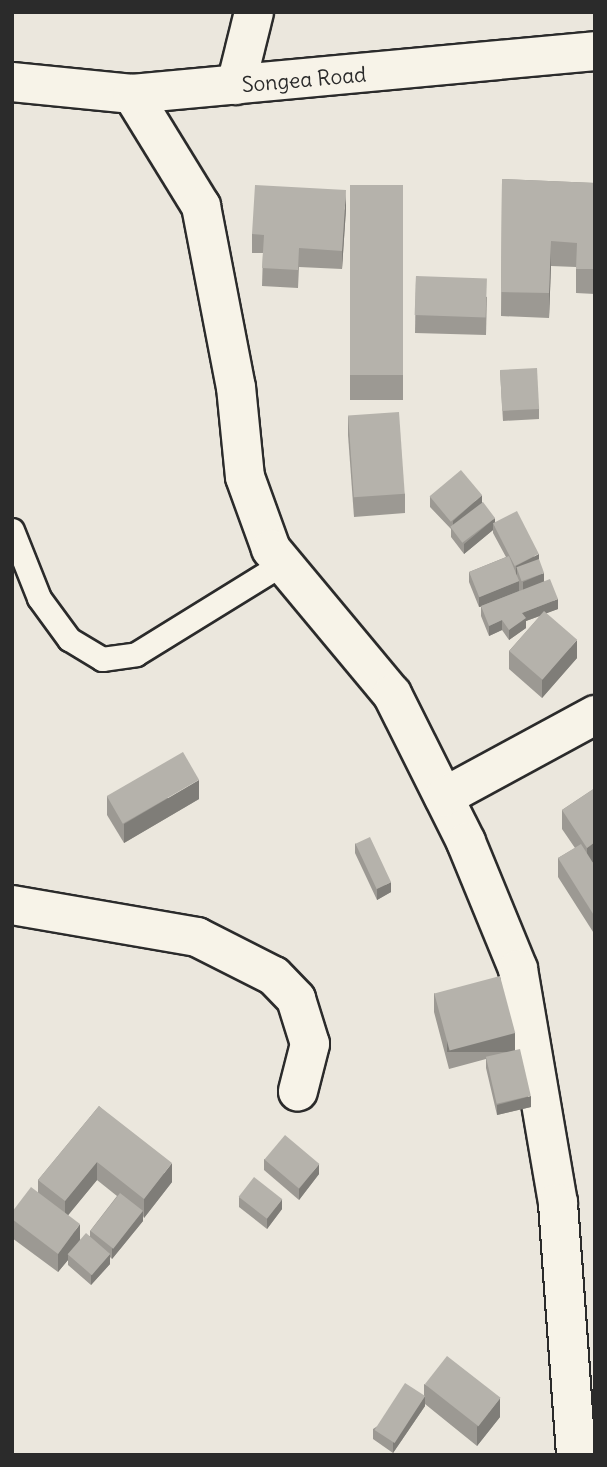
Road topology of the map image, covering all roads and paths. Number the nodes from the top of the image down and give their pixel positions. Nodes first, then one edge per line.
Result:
1 (254, 12) edge
2 (595, 51) edge
3 (12, 82) edge
4 (236, 85) junction
5 (132, 94) junction
6 (12, 530) edge
7 (282, 564) junction
8 (595, 715) edge
9 (444, 797) junction
10 (12, 905) edge
11 (298, 1091) dead end
12 (576, 1455) edge

1 - 4 main road
2 - 4 main road, Songea Road
3 - 5 main road, Songea Road
4 - 5 main road, Songea Road
5 - 7 main road
6 - 7 lane
7 - 9 main road
8 - 9 main road
9 - 12 main road
10 - 11 main road

